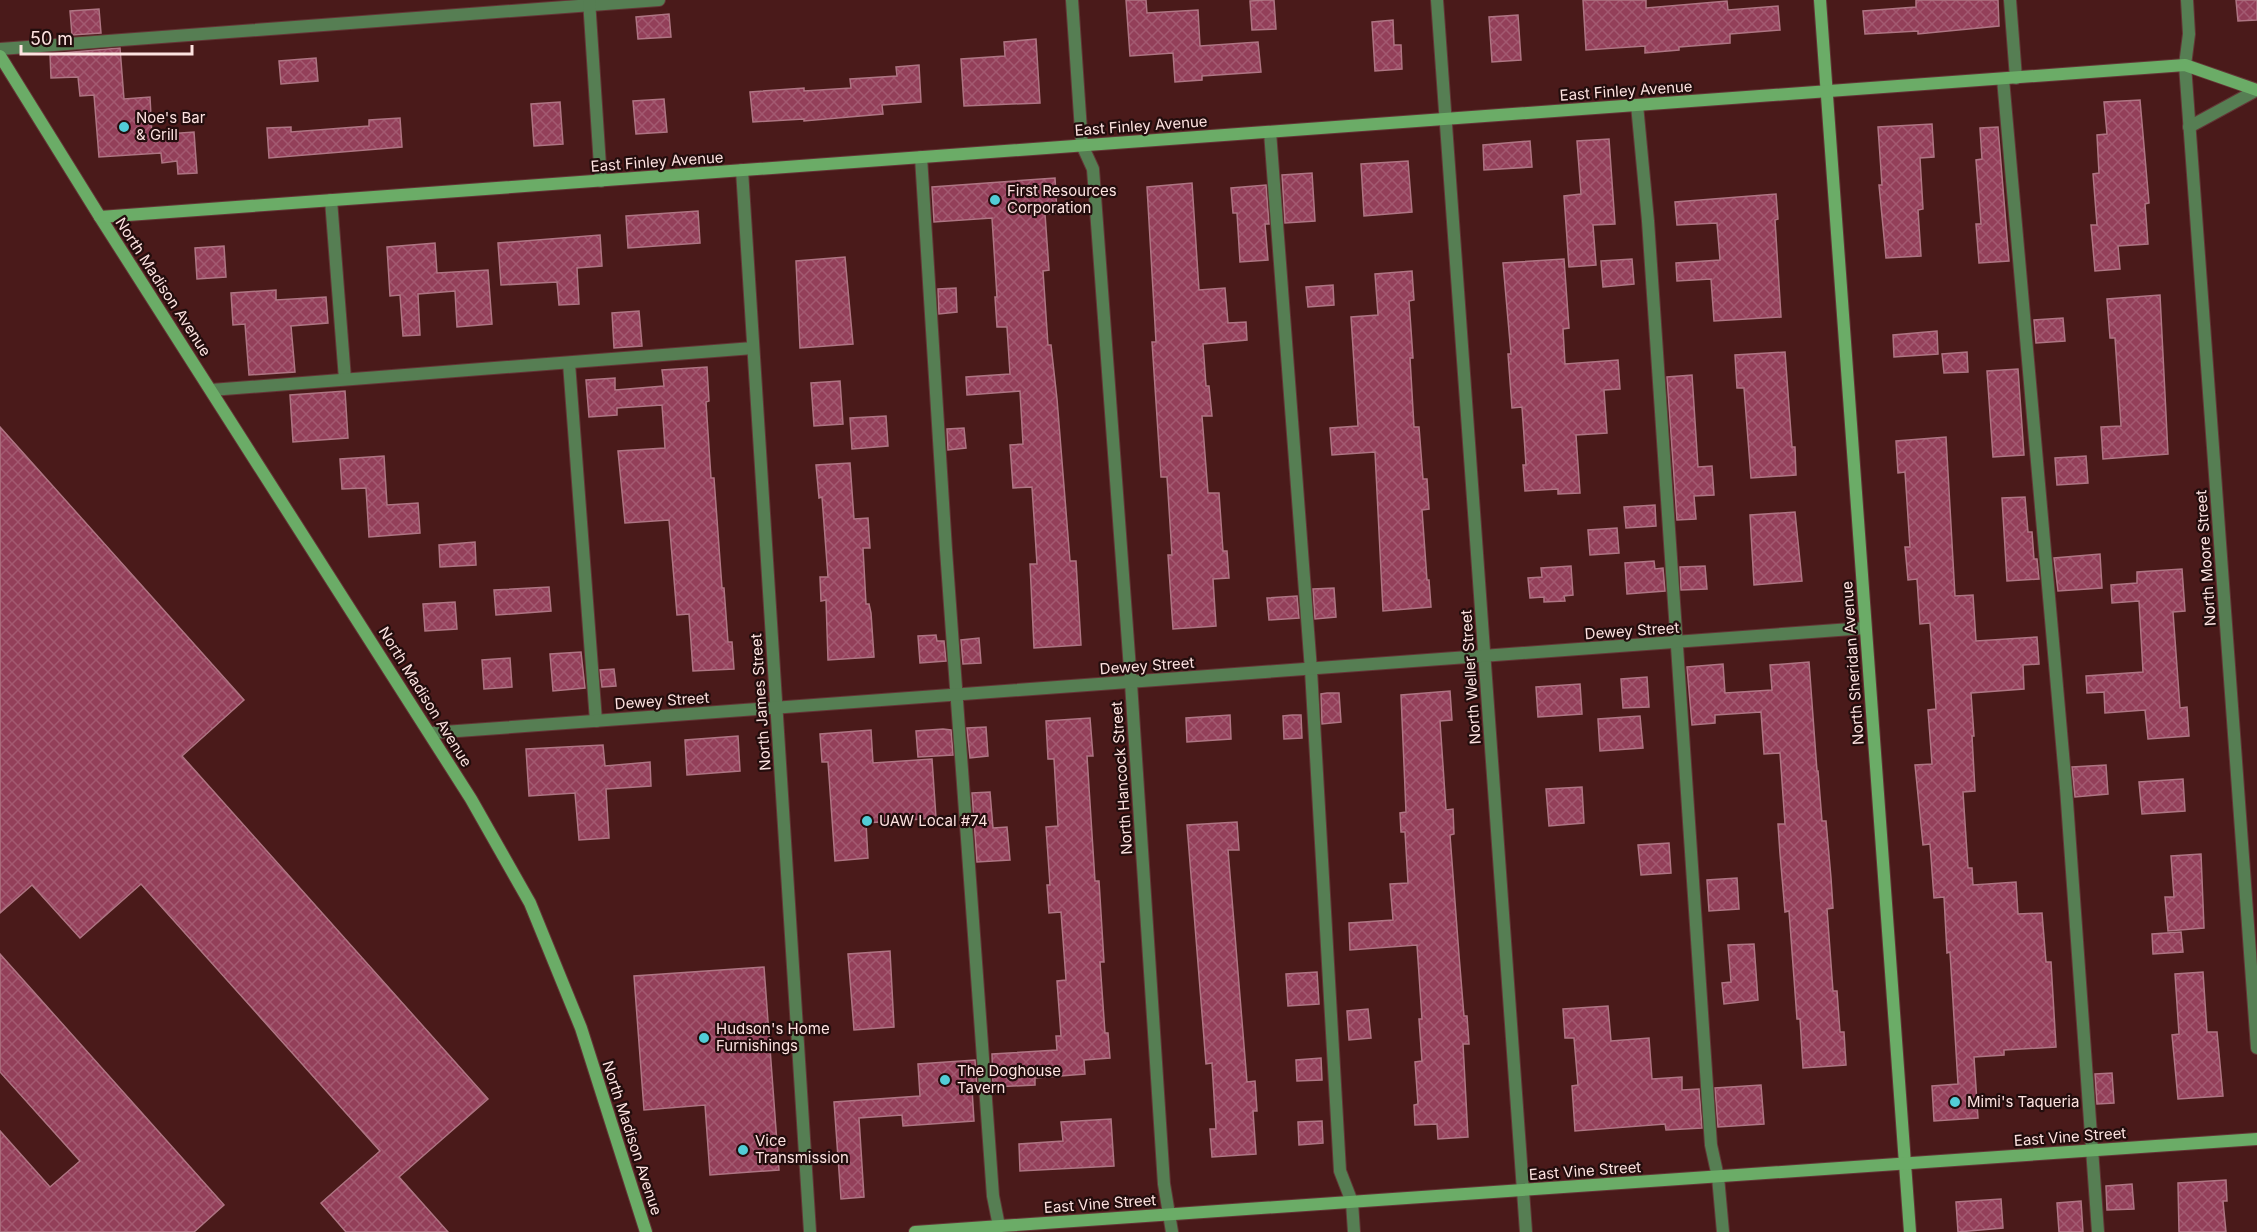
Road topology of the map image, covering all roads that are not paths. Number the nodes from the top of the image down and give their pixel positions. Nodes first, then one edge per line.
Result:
1 (659, 0) edge
2 (1072, 0) edge
3 (1437, 0) edge
4 (1820, 0) edge
5 (2010, 0) edge
6 (2187, 0) edge
7 (589, 3) edge
8 (0, 49) edge
9 (0, 56) edge
10 (2185, 65) junction
11 (2010, 78) junction
12 (2257, 90) edge
13 (1826, 92) junction
14 (1637, 105) junction
15 (1445, 119) junction
16 (2189, 128) junction
17 (1270, 132) junction
18 (1082, 145) junction
19 (921, 157) junction
20 (742, 170) junction
21 (601, 181) junction
22 (331, 200) junction
23 (100, 217) junction
24 (753, 348) junction
25 (569, 363) junction
26 (345, 380) junction
27 (211, 390) junction
28 (1865, 628) junction
29 (1676, 642) junction
30 (1484, 657) junction
31 (1311, 670) junction
32 (1131, 683) junction
33 (957, 695) junction
34 (777, 708) junction
35 (596, 721) junction
36 (430, 733) junction
37 (2257, 1048) edge
38 (2257, 1139) edge
39 (2092, 1151) junction
40 (1905, 1164) junction
41 (1718, 1177) junction
42 (1523, 1190) junction
43 (1352, 1202) junction
44 (1171, 1215) junction
45 (999, 1226) junction
46 (646, 1232) edge
47 (810, 1232) edge
48 (915, 1232) edge
49 (1172, 1232) edge
50 (1354, 1232) edge
51 (1526, 1232) edge
52 (1723, 1232) edge
53 (1910, 1232) edge
54 (2098, 1232) edge

1 - 7 street
2 - 18 street, North Hancock Street
3 - 15 street, North Weller Street
4 - 13 main road, North Sheridan Avenue
5 - 11 street
6 - 10 street, North Moore Street
7 - 8 street
7 - 21 street
9 - 23 main road, North Madison Avenue
10 - 11 main road, East Finley Avenue
10 - 12 main road
10 - 16 street, North Moore Street
11 - 13 main road, East Finley Avenue
11 - 39 street
12 - 16 street
13 - 14 main road, East Finley Avenue
13 - 28 main road, North Sheridan Avenue
14 - 15 main road, East Finley Avenue
14 - 29 street
15 - 17 main road, East Finley Avenue
15 - 30 street, North Weller Street
16 - 37 street, North Moore Street
17 - 18 main road, East Finley Avenue
17 - 31 street
18 - 19 main road, East Finley Avenue
18 - 32 street, North Hancock Street
19 - 20 main road, East Finley Avenue
19 - 33 street
20 - 21 main road, East Finley Avenue
20 - 24 street, North James Street
21 - 22 main road, East Finley Avenue
22 - 23 main road, East Finley Avenue
22 - 26 street
23 - 27 main road, North Madison Avenue
24 - 25 street
24 - 34 street, North James Street
25 - 26 street
25 - 35 street
26 - 27 street
27 - 36 main road, North Madison Avenue
28 - 29 street, Dewey Street
28 - 40 main road, North Sheridan Avenue
29 - 30 street, Dewey Street
29 - 41 street
30 - 31 street, Dewey Street
30 - 42 street, North Weller Street
31 - 32 street, Dewey Street
31 - 43 street
32 - 33 street, Dewey Street
32 - 44 street, North Hancock Street
33 - 34 street, Dewey Street
33 - 45 street
34 - 35 street, Dewey Street
34 - 47 street, North James Street
35 - 36 street, Dewey Street
36 - 46 main road, North Madison Avenue
38 - 39 main road, East Vine Street
39 - 40 main road, East Vine Street
39 - 54 street
40 - 41 main road, East Vine Street
40 - 53 main road, North Sheridan Avenue
41 - 42 main road, East Vine Street
41 - 52 street
42 - 43 main road, East Vine Street
42 - 51 street, North Weller Street
43 - 44 main road, East Vine Street
43 - 50 street
44 - 45 main road, East Vine Street
44 - 49 street, North Hancock Street
45 - 48 main road, East Vine Street

